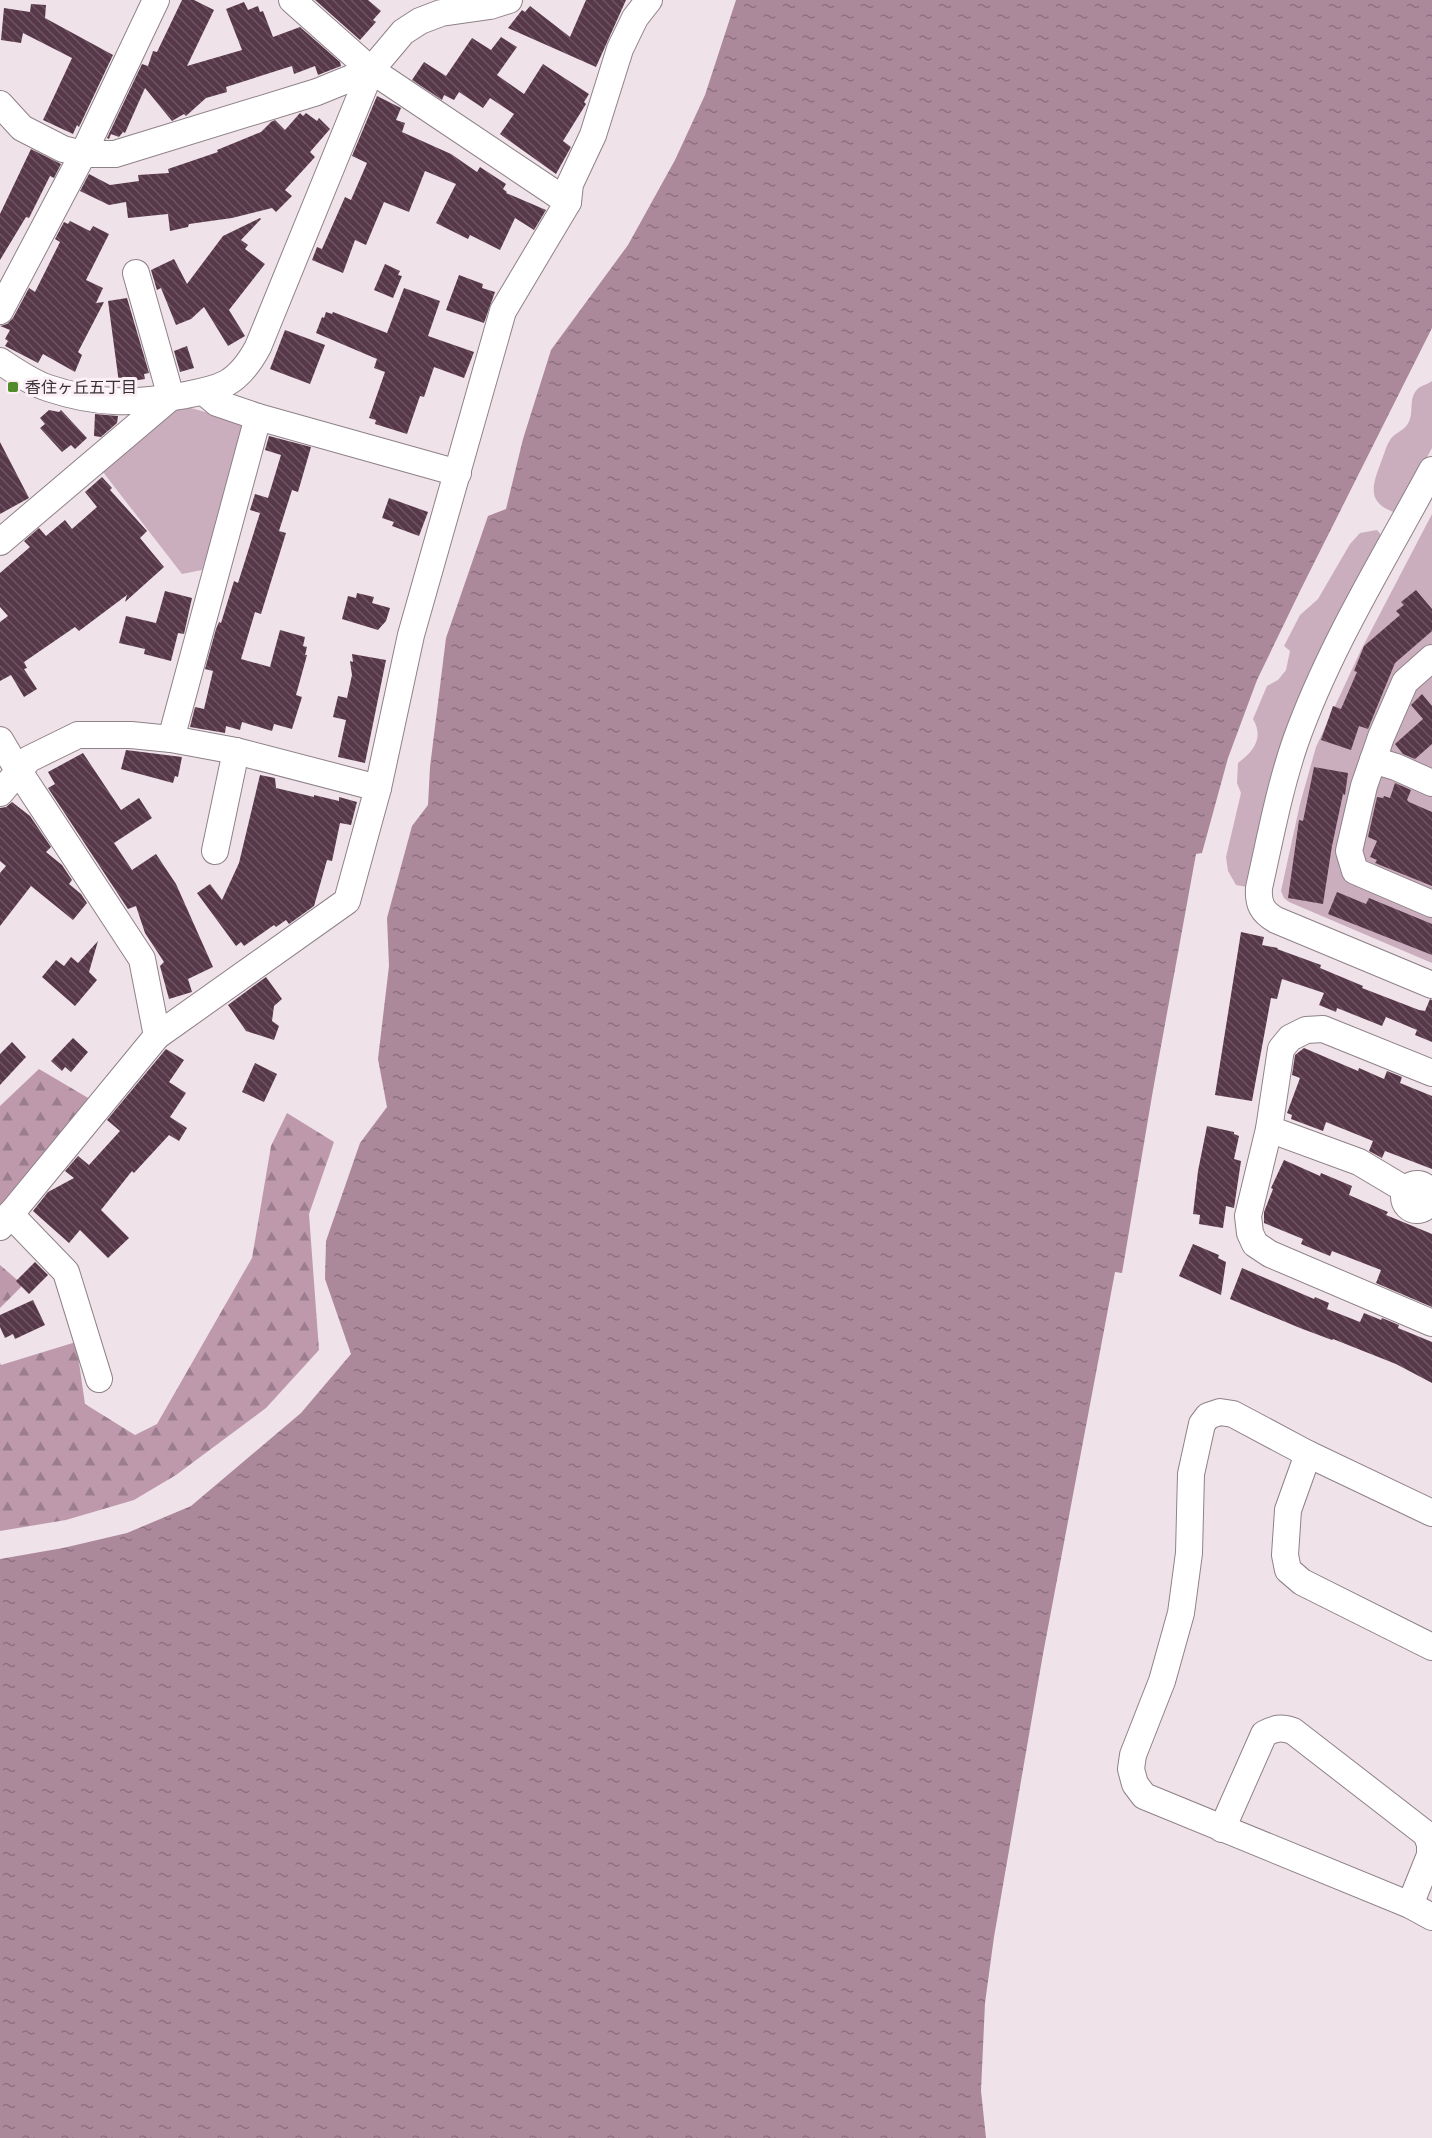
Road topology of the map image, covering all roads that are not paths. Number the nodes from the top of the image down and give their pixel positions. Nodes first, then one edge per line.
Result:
1 (156, 0) edge
2 (292, 0) edge
3 (509, 0) edge
4 (650, 0) edge
5 (370, 70) junction
6 (0, 104) edge
7 (83, 154) junction
8 (568, 202) junction
9 (136, 273) dead end
10 (0, 311) edge
11 (0, 362) edge
12 (204, 392) junction
13 (171, 397) junction
14 (258, 417) junction
15 (1432, 470) edge
16 (458, 473) junction
17 (0, 542) edge
18 (1432, 659) edge
19 (171, 739) junction
20 (0, 740) edge
21 (236, 752) junction
22 (1373, 759) junction
23 (18, 770) junction
24 (1432, 783) edge
25 (378, 788) junction
26 (0, 793) edge
27 (215, 851) dead end
28 (1432, 904) edge
29 (1432, 985) edge
30 (157, 1036) junction
31 (1432, 1073) edge
32 (1269, 1129) junction
33 (1430, 1205) edge
34 (5, 1221) edge
35 (1432, 1323) edge
36 (99, 1379) dead end
37 (1308, 1454) junction
38 (1432, 1513) edge
39 (1432, 1647) edge
40 (1222, 1828) junction
41 (1410, 1905) junction
42 (1432, 1917) edge

1 - 7 street
2 - 5 street
3 - 5 street
4 - 8 street
5 - 7 street
5 - 8 street
5 - 12 street
6 - 7 street
7 - 10 street
8 - 16 street
9 - 13 street
11 - 13 street
12 - 13 street
12 - 14 street
13 - 17 street
14 - 16 street
14 - 19 street
15 - 29 street
16 - 25 street
18 - 22 street
19 - 21 street
19 - 23 street
20 - 23 street
21 - 25 street
21 - 27 street
22 - 24 street
22 - 28 street
23 - 26 street
23 - 30 street
25 - 30 street
30 - 34 street
31 - 32 street
32 - 33 street
32 - 35 street
34 - 36 street
37 - 38 street
37 - 39 street
37 - 40 street
40 - 41 street
40 - 41 street
41 - 42 street

